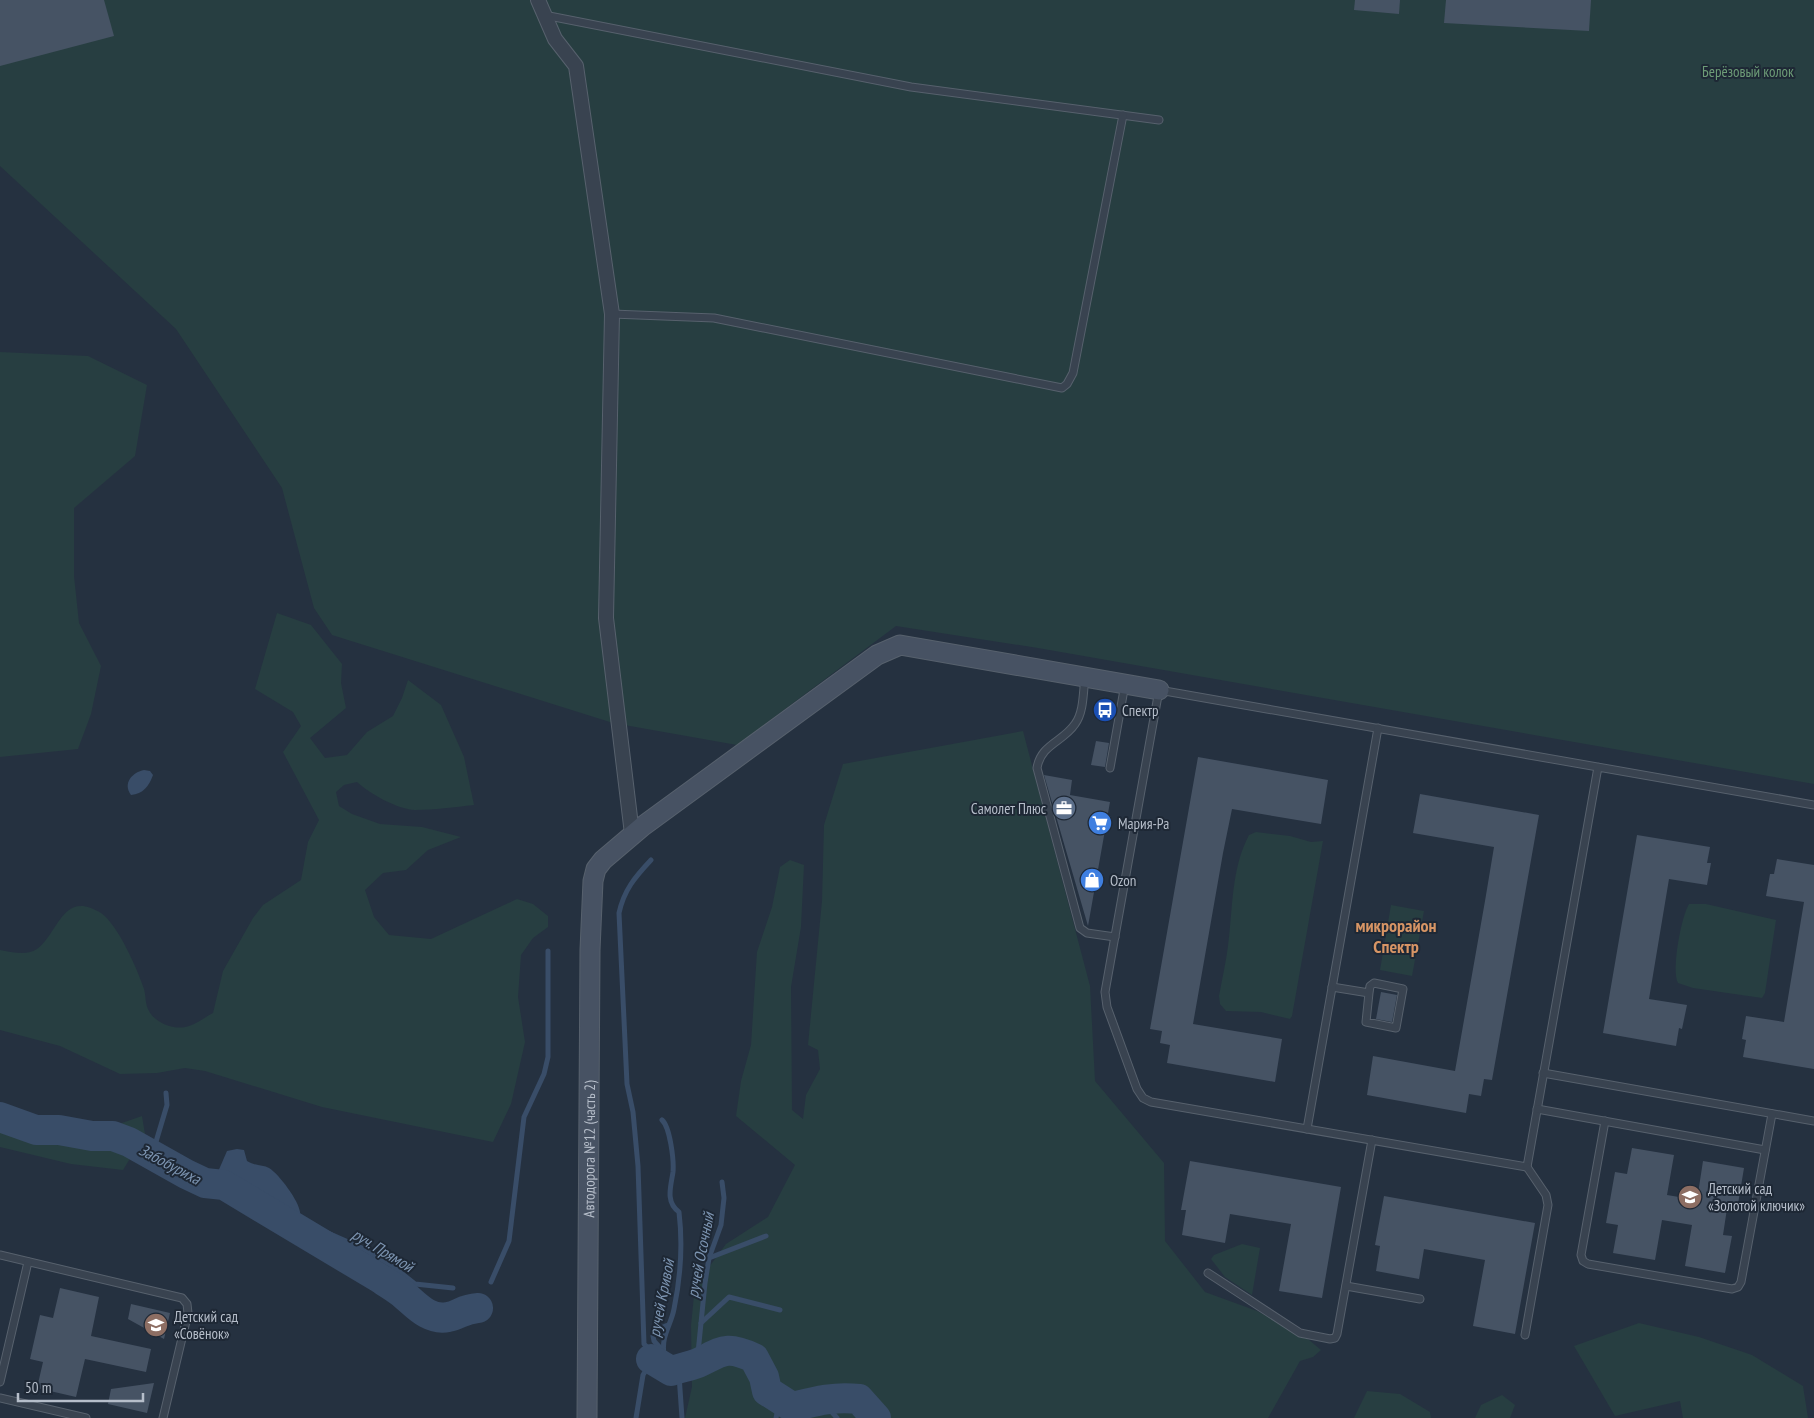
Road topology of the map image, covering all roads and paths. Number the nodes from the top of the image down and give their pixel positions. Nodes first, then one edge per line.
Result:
1 (538, 0) edge
2 (544, 14) junction
3 (1123, 115) junction
4 (1159, 120) dead end
5 (612, 314) junction
6 (1085, 677) junction
7 (1125, 684) junction
8 (1159, 690) junction
9 (1378, 728) junction
10 (1598, 767) junction
11 (1110, 768) dead end
12 (1814, 805) edge
13 (632, 834) junction
14 (1115, 937) junction
15 (1332, 987) junction
16 (1370, 993) junction
17 (1543, 1074) junction
18 (1537, 1109) junction
19 (1772, 1114) junction
20 (1605, 1121) junction
21 (1814, 1121) edge
22 (1307, 1129) junction
23 (1372, 1140) junction
24 (1765, 1150) junction
25 (1526, 1168) junction
26 (0, 1255) edge
27 (28, 1262) junction
28 (1208, 1273) dead end
29 (1346, 1286) junction
30 (1420, 1299) dead end
31 (1525, 1335) dead end
32 (0, 1382) edge
33 (0, 1398) edge
34 (86, 1418) edge
35 (163, 1418) edge
36 (587, 1418) edge

1 - 2 street
2 - 3 lane
2 - 5 street
3 - 4 lane
3 - 5 lane
5 - 13 street
6 - 7 street
6 - 13 street
6 - 14 lane
7 - 8 street
7 - 11 lane
8 - 9 lane
8 - 14 lane
9 - 10 lane
9 - 15 lane
10 - 12 lane
10 - 17 lane
13 - 36 street, Автодорога №12 (часть 2)
14 - 22 lane
15 - 16 lane
15 - 22 lane
16 - 16 lane
17 - 18 lane
17 - 19 lane
18 - 20 lane
18 - 25 lane
19 - 21 lane
19 - 24 lane
20 - 24 lane
20 - 24 lane
22 - 23 lane
23 - 25 lane
23 - 29 lane
25 - 31 lane
26 - 27 lane
27 - 32 lane
27 - 35 lane
28 - 29 lane
29 - 30 lane
33 - 34 lane

